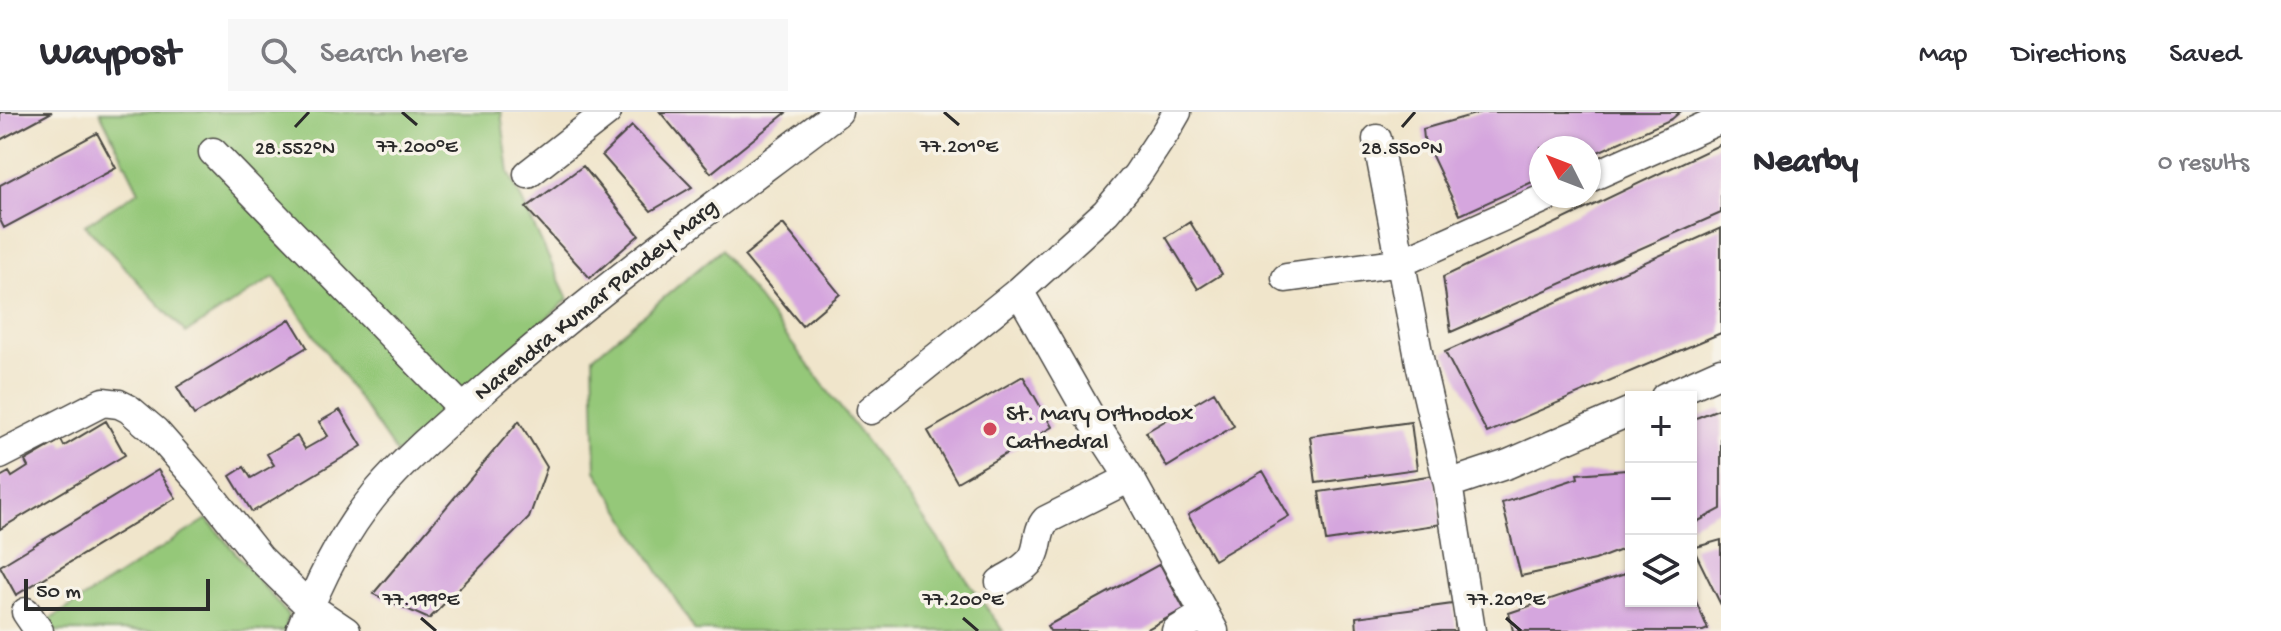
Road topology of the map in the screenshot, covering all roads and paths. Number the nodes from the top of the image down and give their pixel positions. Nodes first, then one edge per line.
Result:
1 (607, 112) edge
2 (838, 112) edge
3 (1177, 112) edge
4 (1721, 119) edge
5 (1377, 139) dead end
6 (213, 152) dead end
7 (1601, 173) edge
8 (528, 174) dead end
9 (1529, 205) edge
10 (1402, 262) junction
11 (1286, 278) dead end
12 (1019, 291) junction
13 (1721, 372) edge
14 (1678, 391) edge
15 (463, 409) junction
16 (871, 410) dead end
17 (1625, 414) edge
18 (0, 455) edge
19 (1130, 478) junction
20 (1448, 484) junction
21 (1000, 582) dead end
22 (305, 618) edge
23 (1209, 622) edge
24 (346, 631) edge
25 (1176, 631) edge
26 (1471, 631) edge

1 - 8 street
2 - 15 street, Narendra Kumar Pandey Marg
3 - 12 street
4 - 7 street
5 - 10 street
6 - 15 street
9 - 10 street
10 - 11 street
10 - 20 street
12 - 16 street
12 - 19 street
13 - 14 street
15 - 22 street, Narendra Kumar Pandey Marg
17 - 20 street
18 - 22 street
19 - 21 street
19 - 23 street
20 - 26 street
22 - 24 street
23 - 25 street

